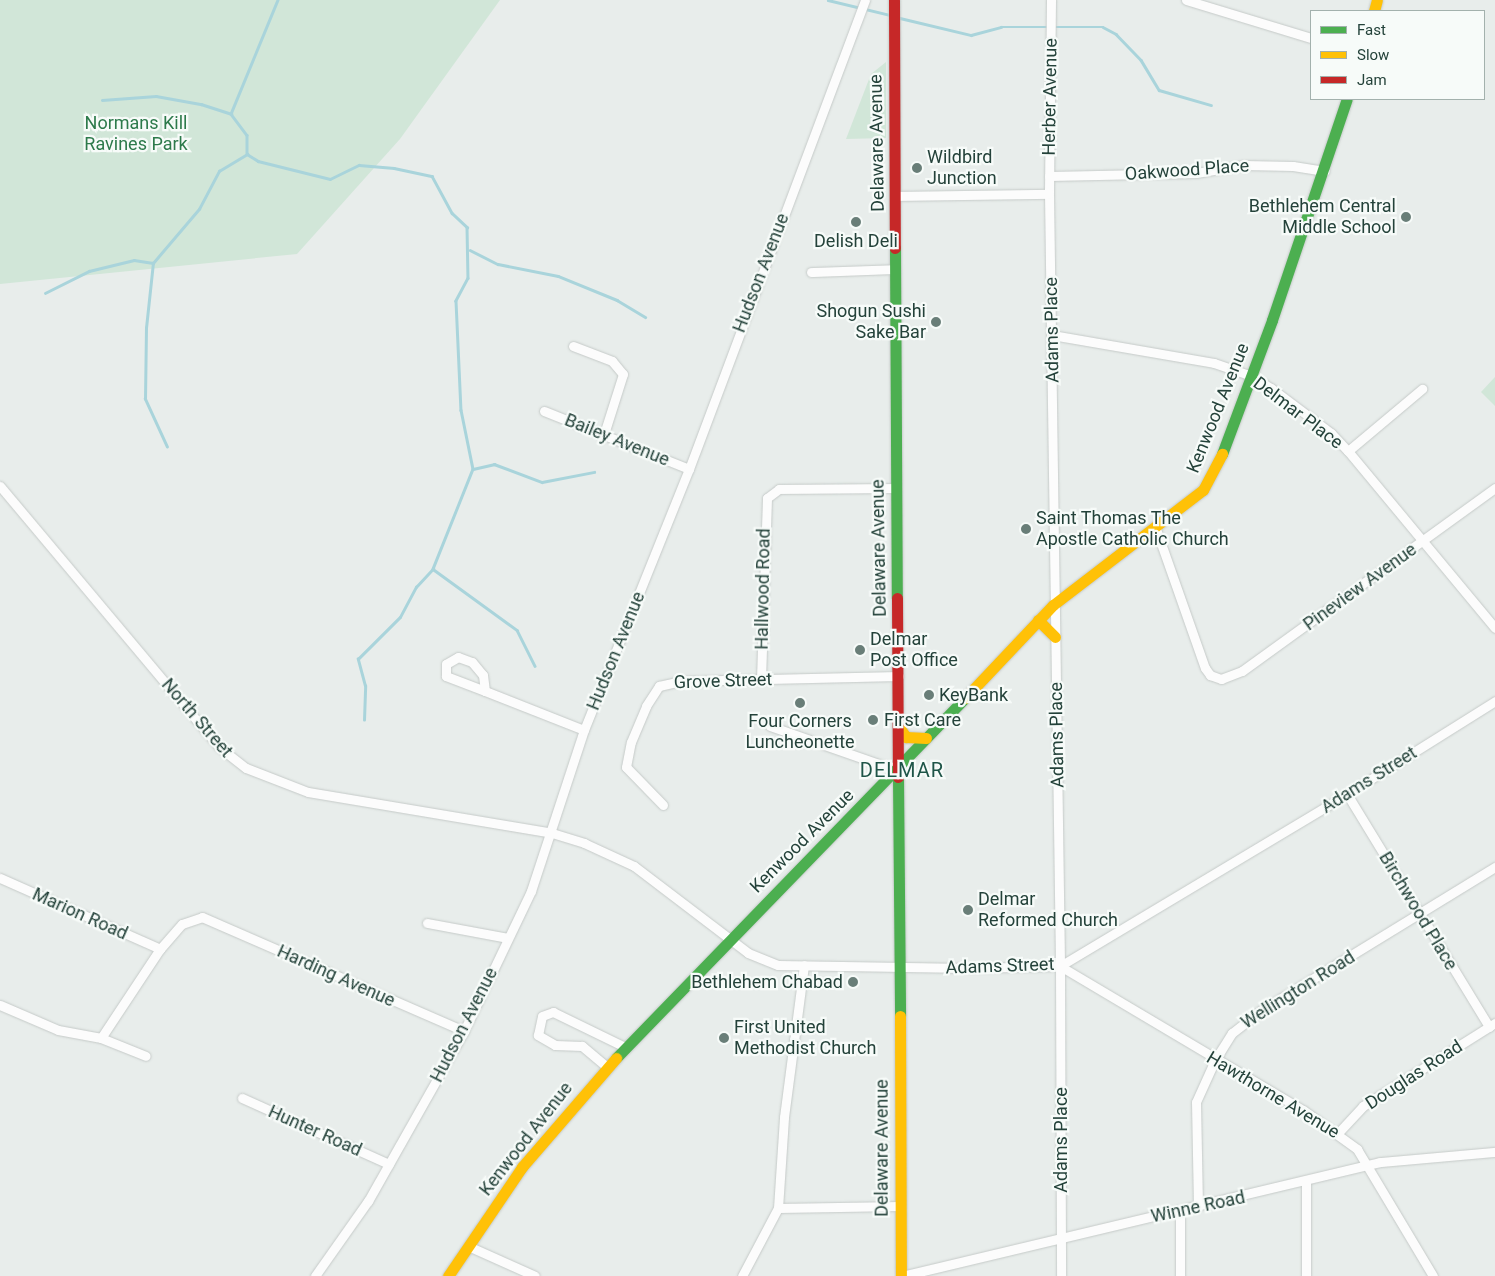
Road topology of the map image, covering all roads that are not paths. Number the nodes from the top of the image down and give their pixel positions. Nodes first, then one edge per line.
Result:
1 (865, 0) edge
2 (894, 0) edge
3 (1051, 0) edge
4 (1186, 0) edge
5 (1310, 38) edge
6 (1347, 100) edge
7 (1325, 171) junction
8 (1049, 176) junction
9 (1049, 194) junction
10 (896, 196) junction
11 (896, 269) junction
12 (810, 272) dead end
13 (1052, 334) junction
14 (573, 346) dead end
15 (1249, 376) junction
16 (1422, 389) dead end
17 (544, 411) dead end
18 (604, 434) junction
19 (1348, 452) junction
20 (689, 469) junction
21 (1, 488) edge
22 (895, 488) junction
23 (1495, 488) edge
24 (1156, 529) junction
25 (1422, 541) junction
26 (1053, 605) junction
27 (1038, 620) junction
28 (1495, 628) edge
29 (1055, 637) junction
30 (899, 676) junction
31 (760, 679) junction
32 (486, 691) junction
33 (1495, 701) edge
34 (770, 726) dead end
35 (898, 726) junction
36 (584, 730) junction
37 (926, 738) junction
38 (898, 768) junction
39 (1347, 794) junction
40 (663, 805) dead end
41 (556, 834) junction
42 (1495, 868) edge
43 (0, 878) edge
44 (1421, 915) junction
45 (428, 923) dead end
46 (508, 938) junction
47 (728, 939) junction
48 (160, 949) junction
49 (804, 965) junction
50 (1060, 966) junction
51 (898, 967) junction
52 (0, 1004) edge
53 (1492, 1025) edge
54 (464, 1031) junction
55 (101, 1038) junction
56 (625, 1047) junction
57 (146, 1056) dead end
58 (1215, 1060) junction
59 (607, 1067) junction
60 (242, 1098) dead end
61 (1338, 1133) junction
62 (1495, 1152) edge
63 (389, 1164) junction
64 (1365, 1166) junction
65 (1306, 1182) junction
66 (900, 1206) junction
67 (1198, 1206) junction
68 (778, 1208) junction
69 (1180, 1211) junction
70 (1062, 1238) junction
71 (468, 1246) junction
72 (315, 1276) edge
73 (448, 1276) edge
74 (535, 1276) edge
75 (742, 1276) edge
76 (902, 1276) edge
77 (1061, 1276) edge
78 (1180, 1276) edge
79 (1306, 1276) edge
80 (1433, 1276) edge

1 - 20 street, Hudson Avenue
2 - 10 main road, Delaware Avenue
3 - 8 street, Herber Avenue
4 - 5 street
6 - 7 main road, Kenwood Avenue
7 - 8 street, Oakwood Place
7 - 15 main road, Kenwood Avenue
8 - 9 street, Herber Avenue
9 - 10 street
9 - 13 street, Adams Place
10 - 11 main road, Delaware Avenue
11 - 12 street
11 - 22 main road, Delaware Avenue
13 - 15 street, Delmar Place
13 - 26 street, Adams Place
14 - 18 street
15 - 19 street, Delmar Place
15 - 24 main road, Kenwood Avenue
16 - 19 street
17 - 18 street, Bailey Avenue
18 - 20 street, Bailey Avenue
19 - 25 street, Delmar Place
20 - 36 street, Hudson Avenue
21 - 41 street, North Street
22 - 30 main road, Delaware Avenue
22 - 31 street, Hallwood Road
23 - 25 street, Pineview Avenue
24 - 25 street, Pineview Avenue
24 - 26 main road, Kenwood Avenue
25 - 28 street, Delmar Place
26 - 27 main road, Kenwood Avenue
26 - 29 street, Adams Place
27 - 29 main road
27 - 37 main road, Kenwood Avenue
29 - 50 street, Adams Place
30 - 31 street, Grove Street
30 - 35 main road, Delaware Avenue
31 - 40 street, Grove Street
32 - 32 street
32 - 36 street
33 - 39 street, Adams Street
34 - 38 street
35 - 37 main road
35 - 38 main road, Delaware Avenue
36 - 41 street, Hudson Avenue
37 - 38 main road, Kenwood Avenue
38 - 47 main road, Kenwood Avenue
38 - 51 main road, Delaware Avenue
39 - 44 street, Birchwood Place
39 - 50 street, Adams Street
41 - 46 street, Hudson Avenue
41 - 47 street, Adams Street
42 - 44 street, Wellington Road
43 - 48 street, Marion Road
44 - 53 street, Birchwood Place
44 - 58 street, Wellington Road
45 - 46 street
46 - 54 street, Hudson Avenue
47 - 49 street, Adams Street
47 - 56 main road, Kenwood Avenue
48 - 54 street, Harding Avenue
48 - 55 street
49 - 51 street, Adams Street
49 - 68 street
50 - 51 street, Adams Street
50 - 58 street, Hawthorne Avenue
50 - 70 street, Adams Place
51 - 66 main road, Delaware Avenue
52 - 55 street
53 - 61 street, Douglas Road
54 - 63 street, Hudson Avenue
55 - 57 street
56 - 59 main road, Kenwood Avenue
56 - 59 street
58 - 61 street, Hawthorne Avenue
58 - 67 street, Wellington Road
59 - 71 main road, Kenwood Avenue
60 - 63 street, Hunter Road
61 - 64 street, Hawthorne Avenue
62 - 64 street, Winne Road
63 - 72 street, Hudson Avenue
64 - 65 street, Winne Road
64 - 80 street, Hawthorne Avenue
65 - 67 street, Winne Road
65 - 79 street
66 - 68 street
66 - 76 main road, Delaware Avenue
67 - 69 street, Winne Road
68 - 75 street
69 - 70 street, Winne Road
69 - 78 street
70 - 76 street, Winne Road
70 - 77 street, Adams Place
71 - 73 main road, Kenwood Avenue
71 - 74 street

